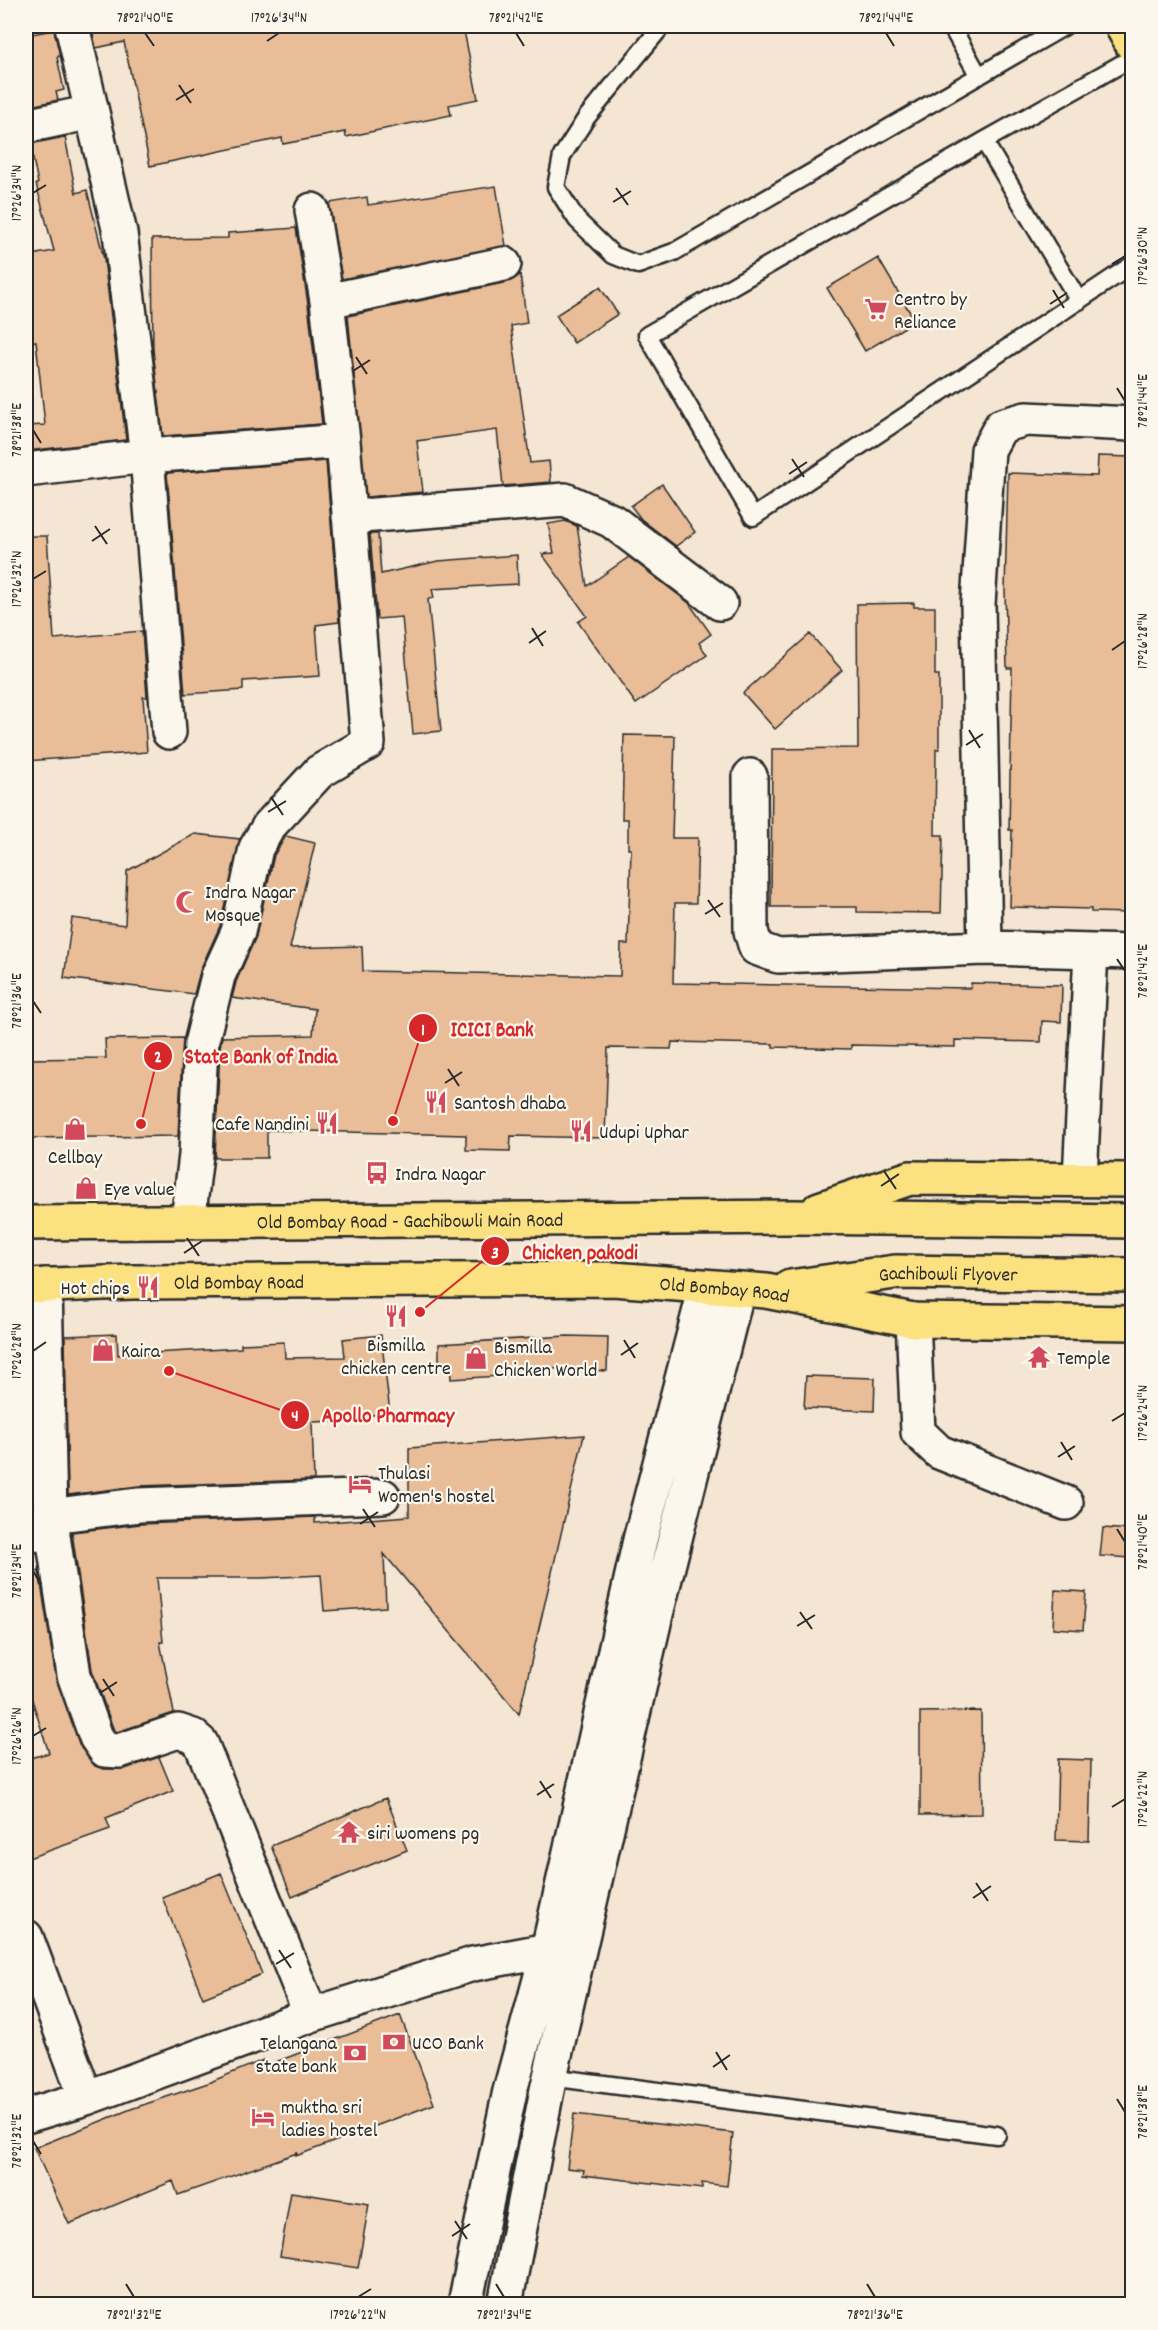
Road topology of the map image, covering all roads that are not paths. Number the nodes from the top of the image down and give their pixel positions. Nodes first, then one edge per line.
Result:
1 (72, 26) edge
2 (662, 26) edge
3 (951, 26) edge
4 (1065, 26) edge
5 (1122, 26) edge
6 (1132, 44) edge
7 (1132, 58) edge
8 (979, 76) junction
9 (92, 112) junction
10 (26, 126) edge
11 (984, 141) junction
12 (312, 210) dead end
13 (504, 264) dead end
14 (1132, 265) edge
15 (327, 301) junction
16 (1079, 301) junction
17 (1132, 424) edge
18 (343, 441) junction
19 (147, 456) junction
20 (26, 470) edge
21 (349, 518) junction
22 (720, 603) dead end
23 (169, 732) dead end
24 (750, 776) dead end
25 (985, 948) junction
26 (1091, 951) junction
27 (1132, 952) edge
28 (1080, 1179) junction
29 (1132, 1180) edge
30 (794, 1217) junction
31 (188, 1221) junction
32 (1132, 1221) edge
33 (26, 1223) edge
34 (1132, 1275) edge
35 (35, 1285) edge
36 (706, 1287) junction
37 (752, 1290) junction
38 (913, 1320) junction
39 (1132, 1323) edge
40 (694, 1329) junction
41 (726, 1337) junction
42 (664, 1449) junction
43 (696, 1456) junction
44 (383, 1496) dead end
45 (1066, 1503) dead end
46 (43, 1528) edge
47 (26, 1937) edge
48 (563, 1951) junction
49 (311, 2015) junction
50 (550, 2077) junction
51 (86, 2098) junction
52 (26, 2115) edge
53 (997, 2135) dead end
54 (465, 2304) edge
55 (505, 2304) edge

1 - 9 street
2 - 8 lane
3 - 8 lane
4 - 8 lane
5 - 6 main road
7 - 11 lane
9 - 10 street
9 - 19 street
11 - 16 lane
11 - 16 lane
12 - 15 street
13 - 15 street
14 - 16 lane
15 - 18 street
17 - 25 street
18 - 19 street
18 - 21 street
19 - 20 street
19 - 23 street
21 - 22 street
21 - 31 street
24 - 25 street
25 - 26 street
26 - 27 street
26 - 28 street
28 - 29 main road
28 - 30 main road
30 - 31 main road, Old Bombay Road - Gachibowli Main Road
30 - 32 main road
31 - 33 main road, Old Bombay Road - Gachibowli Main Road
34 - 37 main road, Gachibowli Flyover
35 - 36 main road, Old Bombay Road
35 - 46 street
36 - 37 main road, Old Bombay Road
36 - 40 street
37 - 38 main road, Old Bombay Road
37 - 41 street
38 - 39 main road, Old Bombay Road
38 - 45 street
40 - 41 street
40 - 42 street
41 - 43 street
42 - 43 street
42 - 48 street
43 - 48 street
44 - 46 street
46 - 49 street
47 - 51 street
48 - 49 street
48 - 50 street
48 - 54 street
49 - 51 street
50 - 53 lane
50 - 55 street
51 - 52 street

